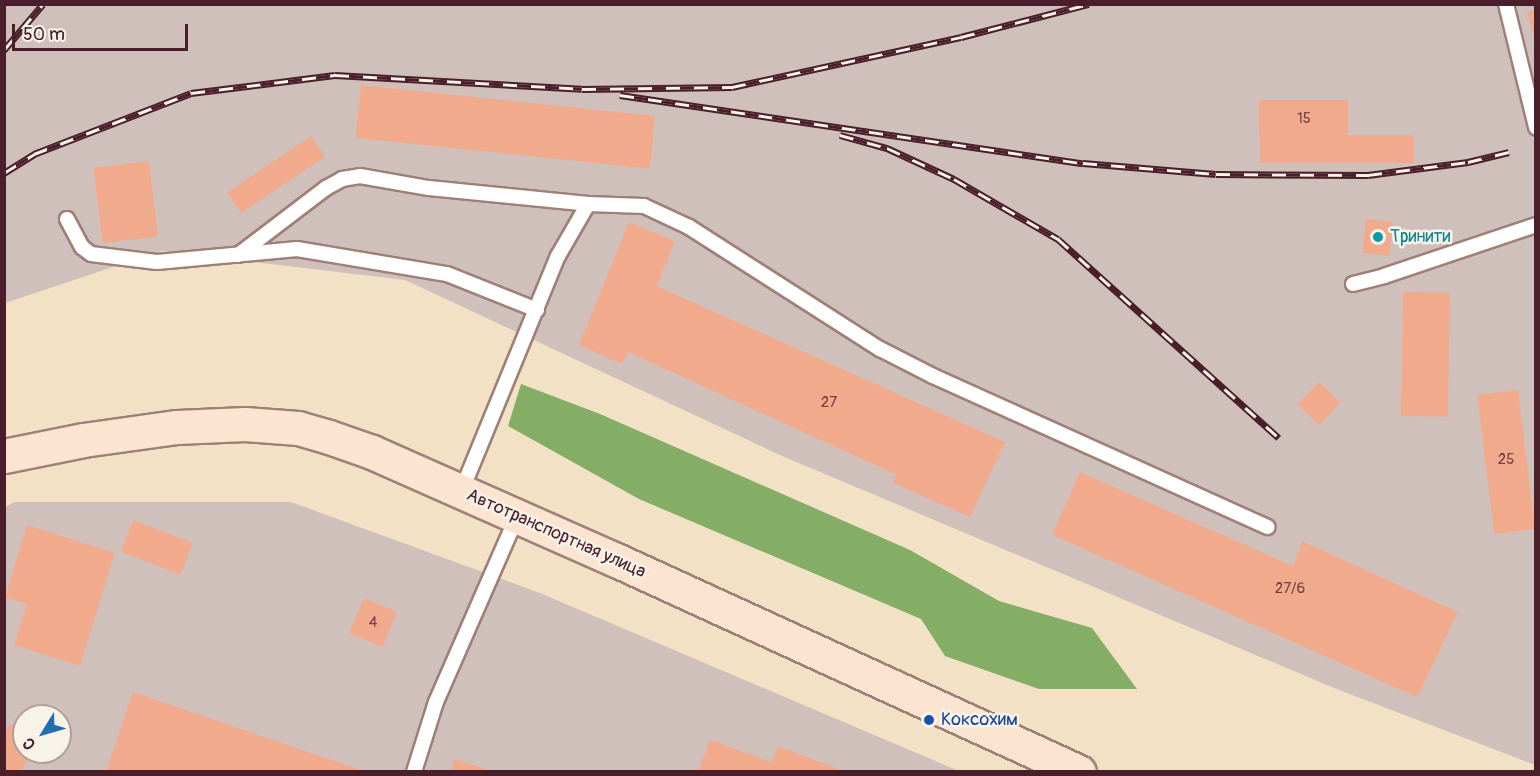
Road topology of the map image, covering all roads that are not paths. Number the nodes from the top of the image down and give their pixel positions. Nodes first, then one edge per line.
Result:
1 (1506, 4) edge
2 (1536, 128) edge
3 (588, 204) junction
4 (67, 219) dead end
5 (1536, 225) edge
6 (238, 255) junction
7 (1353, 284) dead end
8 (537, 310) junction
9 (4, 456) edge
10 (461, 492) junction
11 (517, 517) junction
12 (1268, 527) dead end
13 (414, 771) edge
14 (1079, 771) edge

1 - 2 lane
3 - 6 lane
3 - 8 lane
3 - 12 lane
4 - 6 lane
5 - 7 lane
6 - 8 lane
8 - 10 lane
9 - 10 main road, Автотранспортная улица
10 - 11 main road, Автотранспортная улица
11 - 13 lane
11 - 14 main road, Автотранспортная улица

